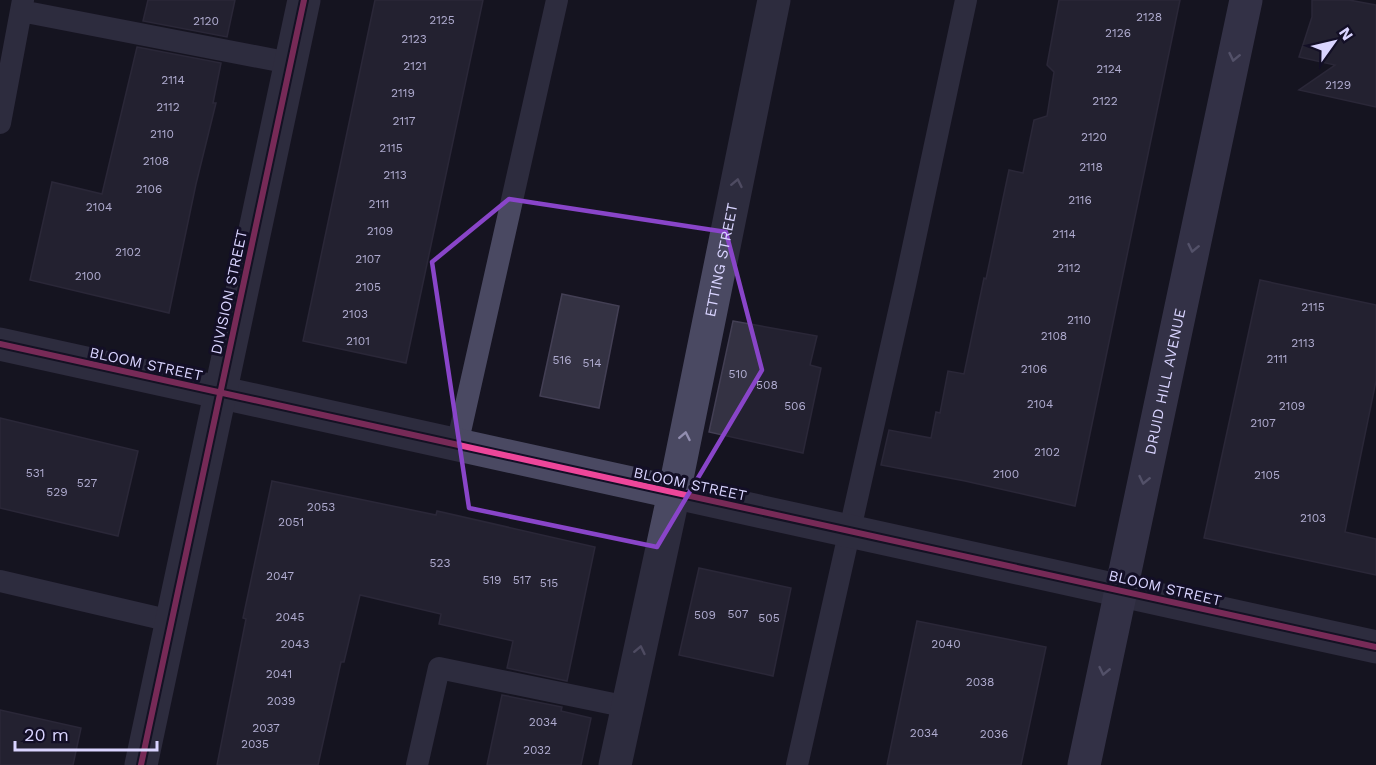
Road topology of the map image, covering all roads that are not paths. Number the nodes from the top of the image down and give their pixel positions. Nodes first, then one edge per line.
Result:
1 (304, 0) edge
2 (557, 0) edge
3 (774, 0) edge
4 (966, 0) edge
5 (1246, 0) edge
6 (22, 6) edge
7 (290, 63) junction
8 (0, 123) edge
9 (0, 344) edge
10 (220, 392) junction
11 (457, 445) junction
12 (674, 493) junction
13 (849, 531) junction
14 (0, 581) edge
15 (1121, 591) junction
16 (171, 621) junction
17 (1376, 647) edge
18 (628, 707) junction
19 (141, 765) edge
20 (417, 765) edge
21 (615, 765) edge
22 (797, 765) edge
23 (1084, 765) edge

1 - 7 street, DIVISION STREET
2 - 11 lane
12 -> 3 street, ETTING STREET
4 - 13 lane
5 -> 15 main road, DRUID HILL AVENUE
6 - 7 lane
6 - 8 lane
7 - 10 street, DIVISION STREET
9 - 10 street, BLOOM STREET
10 - 11 street, BLOOM STREET
10 - 16 street, DIVISION STREET
11 - 12 street, BLOOM STREET
12 - 13 street, BLOOM STREET
18 -> 12 street, ETTING STREET
13 - 15 street, BLOOM STREET
13 - 22 lane
14 - 16 lane
15 - 17 street, BLOOM STREET
15 -> 23 main road, DRUID HILL AVENUE
16 - 19 street, DIVISION STREET
18 - 20 lane
18 - 21 street, ETTING STREET

